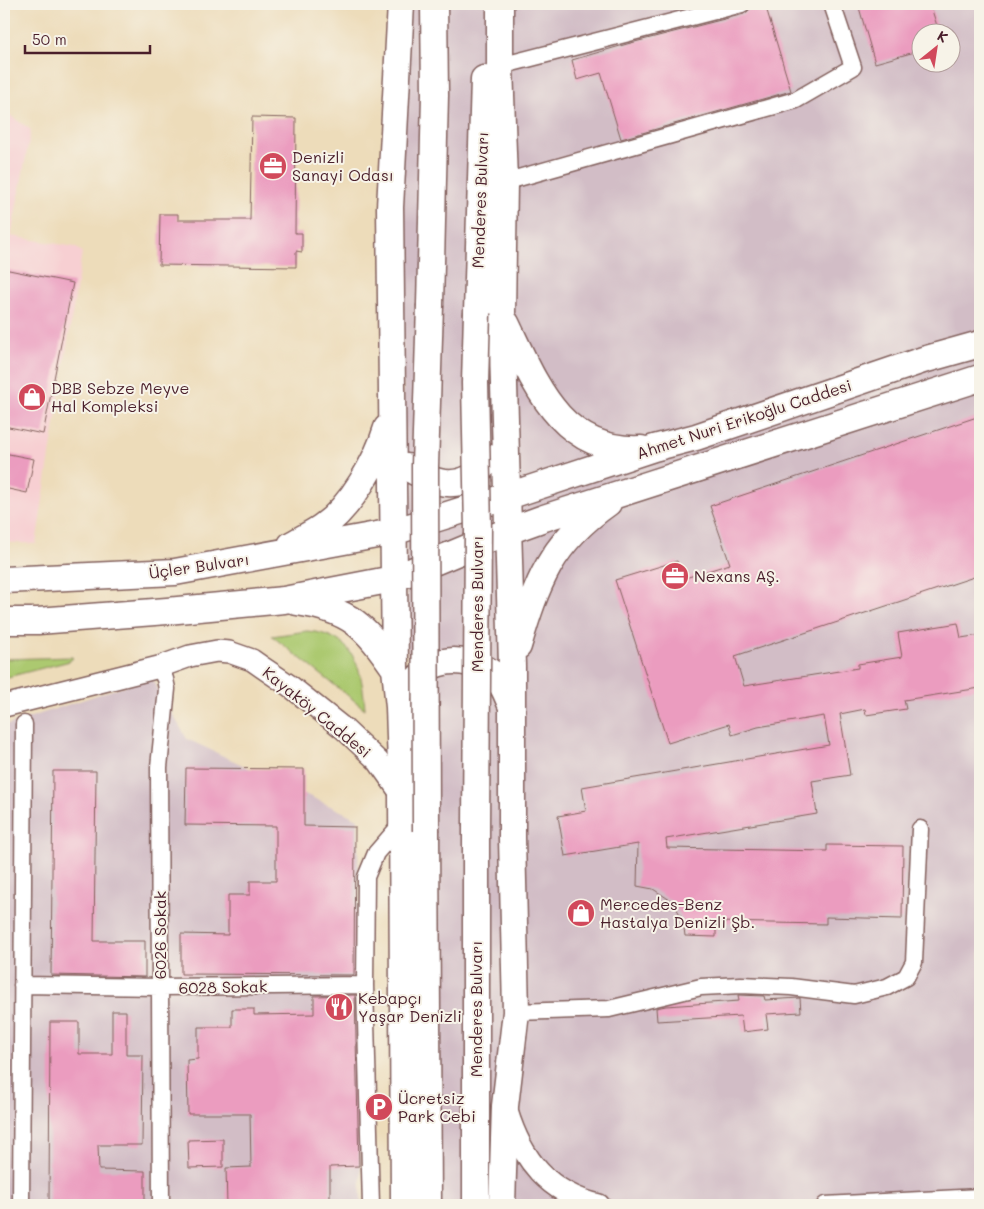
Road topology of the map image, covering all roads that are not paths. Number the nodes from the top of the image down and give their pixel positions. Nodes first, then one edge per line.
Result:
1 (401, 4) edge
2 (434, 4) edge
3 (483, 4) edge
4 (500, 4) edge
5 (742, 4) edge
6 (832, 4) edge
7 (500, 66) junction
8 (504, 182) junction
9 (490, 313) junction
10 (980, 344) edge
11 (980, 378) edge
12 (391, 415) junction
13 (506, 428) junction
14 (654, 448) junction
15 (619, 495) junction
16 (508, 496) junction
17 (508, 531) junction
18 (393, 532) junction
19 (276, 554) junction
20 (393, 579) junction
21 (4, 580) edge
22 (284, 600) junction
23 (4, 621) edge
24 (512, 666) junction
25 (159, 667) junction
26 (395, 669) junction
27 (4, 695) edge
28 (4, 706) edge
29 (399, 707) junction
30 (512, 708) junction
31 (24, 724) dead end
32 (402, 794) junction
33 (414, 826) junction
34 (920, 829) dead end
35 (364, 985) junction
36 (22, 986) junction
37 (160, 987) junction
38 (516, 1012) junction
39 (505, 1106) junction
40 (980, 1197) edge
41 (21, 1205) edge
42 (161, 1205) edge
43 (371, 1205) edge
44 (404, 1205) edge
45 (428, 1205) edge
46 (476, 1205) edge
47 (502, 1205) edge
48 (599, 1205) edge
49 (825, 1205) edge

1 - 12 main road
2 - 33 main road, bridge
3 - 9 main road, Menderes Bulvarı
4 - 7 main road
5 - 7 street
6 - 8 street
7 - 8 main road
8 - 9 main road
9 - 13 main road
9 - 14 main road
9 - 46 main road, Menderes Bulvarı, bridge
10 - 14 main road, Ahmet Nuri Erikoğlu Caddesi
11 - 15 main road, Ahmet Nuri Erikoğlu Caddesi
12 - 13 main road
12 - 18 main road
12 - 19 main road
13 - 16 main road
14 - 16 main road, Ahmet Nuri Erikoğlu Caddesi
15 - 17 main road, Ahmet Nuri Erikoğlu Caddesi
15 - 24 main road
16 - 17 main road
16 - 18 main road, Ahmet Nuri Erikoğlu Caddesi
17 - 20 main road, Ahmet Nuri Erikoğlu Caddesi
17 - 24 main road
18 - 19 main road, Üçler Bulvarı
18 - 20 main road
19 - 21 main road, Üçler Bulvarı
20 - 22 main road
20 - 26 main road
22 - 23 main road
22 - 26 main road
24 - 30 main road
25 - 27 street, Kayaköy Caddesi
25 - 28 street, Kayaköy Caddesi
25 - 32 street, Kayaköy Caddesi
25 - 37 street, 6026 Sokak
26 - 29 main road
29 - 30 main road
29 - 32 main road
30 - 38 main road
31 - 36 street
32 - 33 main road
33 - 35 street
33 - 44 main road
33 - 45 main road
34 - 38 street
35 - 37 street, 6028 Sokak
35 - 43 street
36 - 37 street, 6028 Sokak
36 - 41 street
37 - 42 street, 6026 Sokak
38 - 39 main road
39 - 47 main road
39 - 48 street
40 - 49 street

